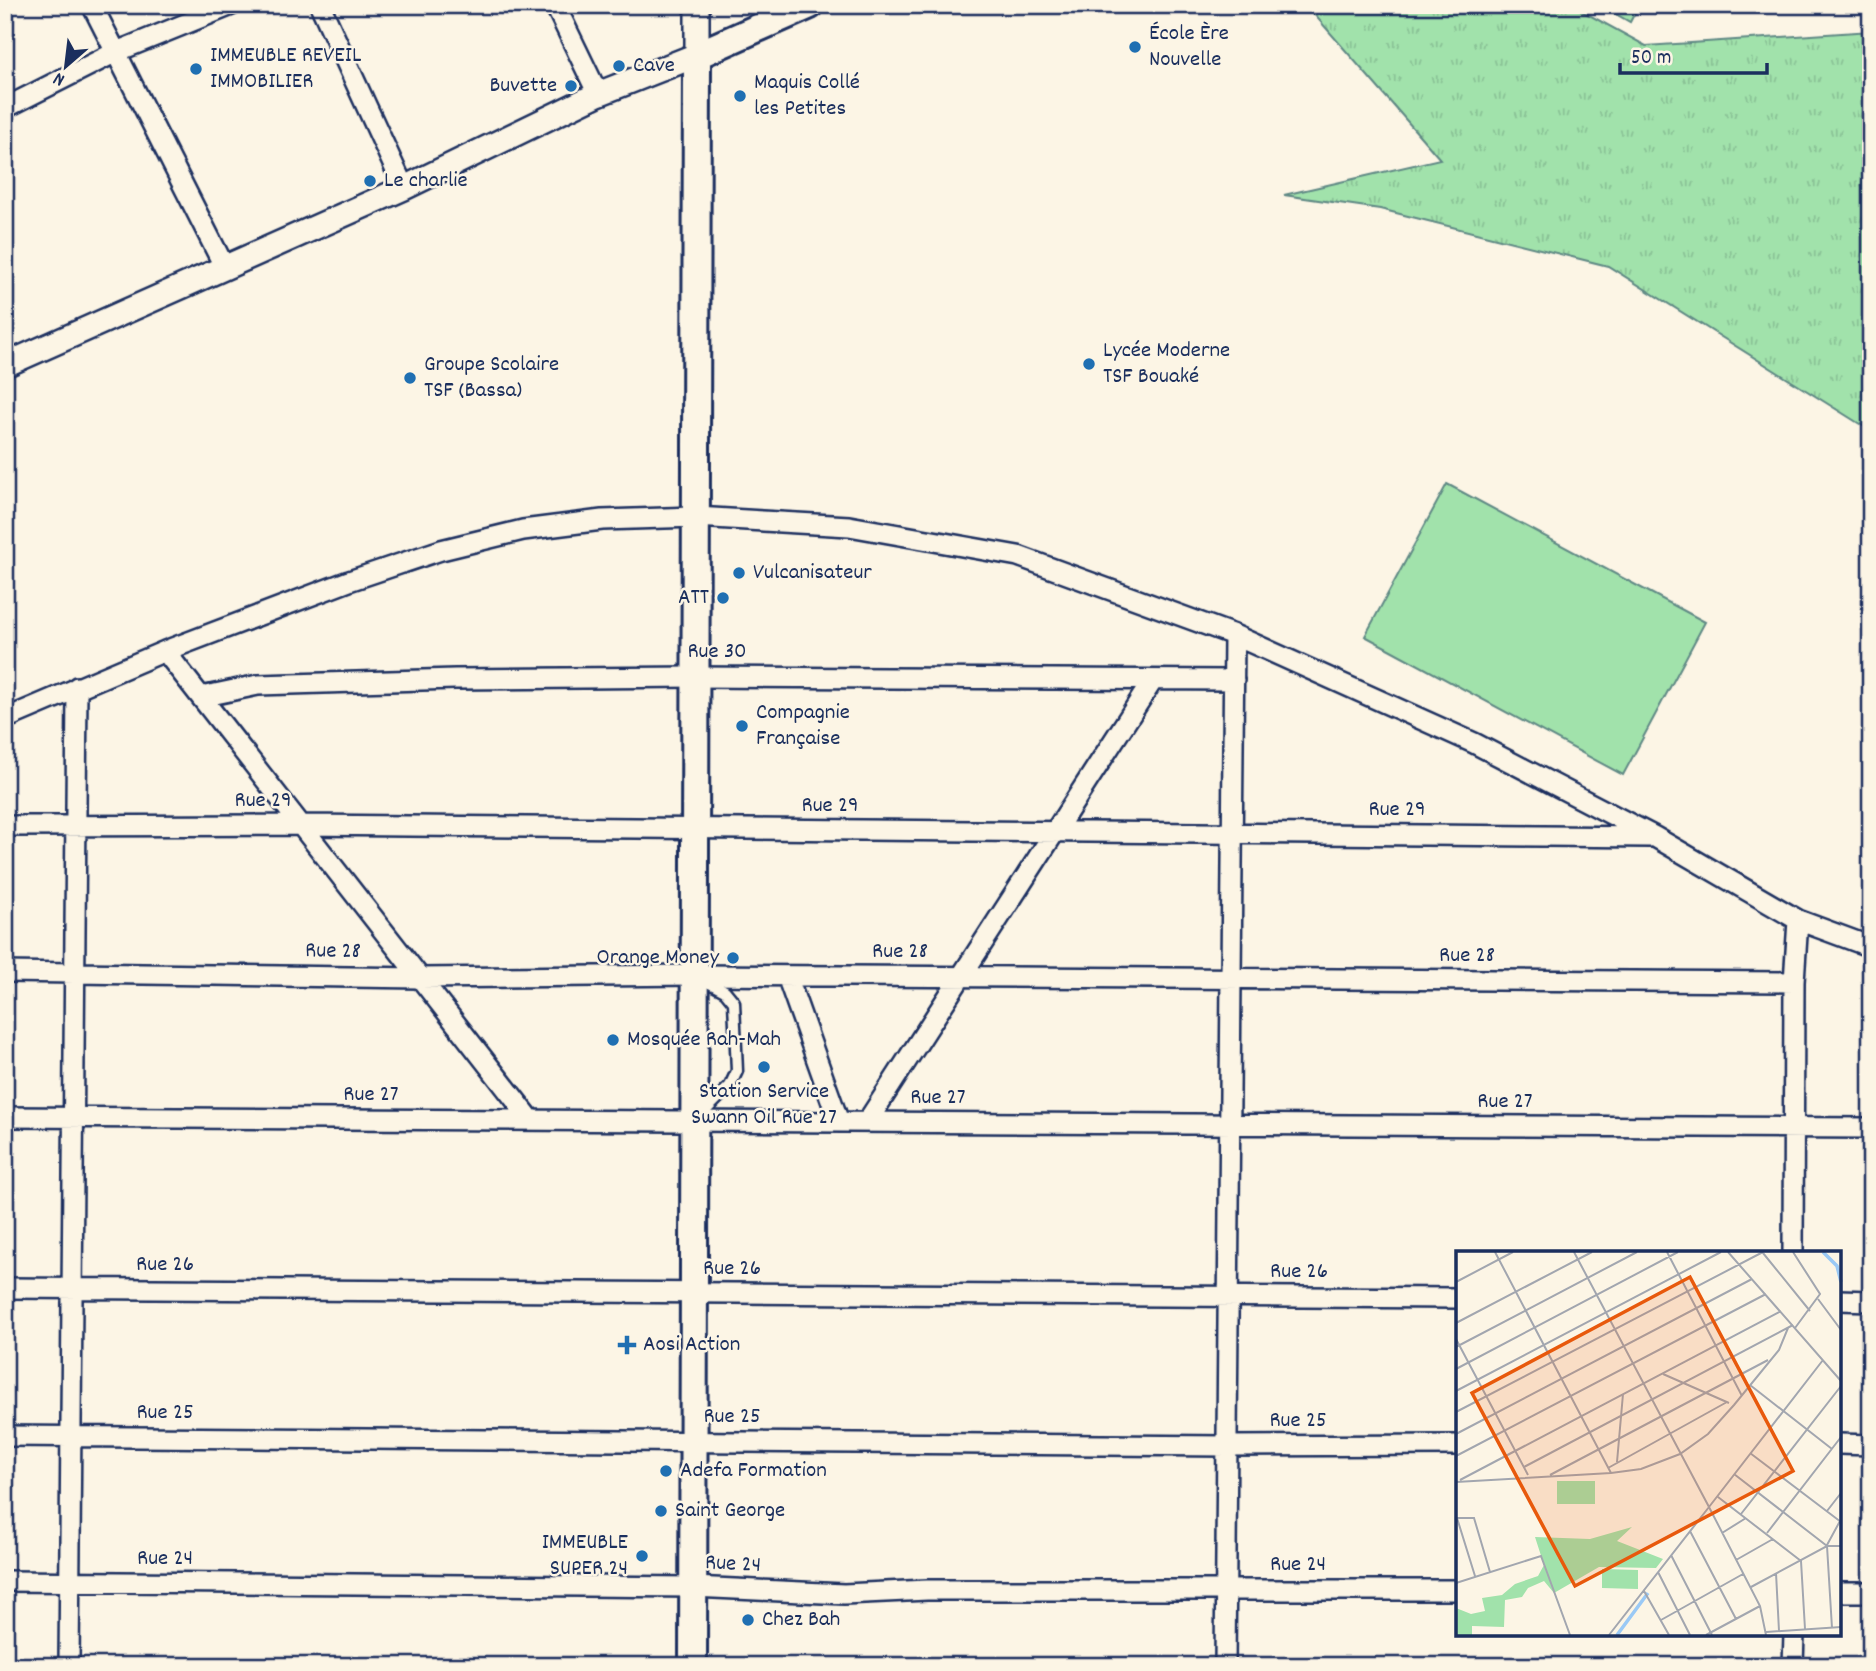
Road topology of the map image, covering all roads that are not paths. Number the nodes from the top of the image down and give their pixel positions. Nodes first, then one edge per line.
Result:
1 (92, 5) edge
2 (232, 5) edge
3 (320, 5) edge
4 (555, 5) edge
5 (697, 5) edge
6 (810, 5) edge
7 (116, 52) junction
8 (697, 55) junction
9 (598, 94) junction
10 (5, 108) edge
11 (404, 188) junction
12 (225, 268) junction
13 (5, 365) edge
14 (696, 517) junction
15 (1234, 635) junction
16 (165, 651) junction
17 (695, 677) junction
18 (1153, 680) junction
19 (1234, 680) junction
20 (77, 687) junction
21 (201, 697) junction
22 (5, 719) edge
23 (76, 825) junction
24 (301, 825) junction
25 (5, 826) edge
26 (695, 830) junction
27 (1055, 832) junction
28 (1233, 834) junction
29 (1655, 837) junction
30 (1798, 920) junction
31 (1869, 946) edge
32 (75, 971) junction
33 (5, 972) edge
34 (694, 975) junction
35 (787, 976) junction
36 (961, 977) junction
37 (420, 978) junction
38 (1231, 979) junction
39 (1794, 982) junction
40 (5, 1117) edge
41 (74, 1118) junction
42 (531, 1120) junction
43 (694, 1121) junction
44 (839, 1122) junction
45 (867, 1122) junction
46 (1230, 1125) junction
47 (1794, 1128) junction
48 (1871, 1128) edge
49 (1793, 1251) edge
50 (5, 1288) edge
51 (72, 1288) junction
52 (694, 1293) junction
53 (1228, 1296) junction
54 (1456, 1298) edge
55 (1841, 1300) edge
56 (1871, 1301) edge
57 (5, 1436) edge
58 (71, 1436) junction
59 (694, 1441) junction
60 (1841, 1444) edge
61 (1456, 1445) edge
62 (1871, 1445) edge
63 (1227, 1446) junction
64 (5, 1581) edge
65 (70, 1583) junction
66 (693, 1587) junction
67 (1226, 1589) junction
68 (1456, 1590) edge
69 (1841, 1592) edge
70 (1871, 1592) edge
71 (1794, 1636) edge
72 (69, 1666) edge
73 (693, 1666) edge
74 (1225, 1666) edge
75 (1793, 1666) edge

1 - 7 street
2 - 7 street
3 - 11 street
4 - 9 street
5 - 8 street
6 - 8 main road
7 - 10 street
7 - 12 street
8 - 9 street
8 - 14 main road
9 - 11 street
11 - 12 street
12 - 13 street
14 - 15 street
14 - 16 street
14 - 17 main road
15 - 19 street
15 - 29 street
16 - 20 street
16 - 21 street
17 - 18 street, Rue 30
17 - 21 street, Rue 30
17 - 26 main road
18 - 19 street, Rue 30
18 - 27 street
19 - 28 street
20 - 22 street
20 - 23 street
21 - 24 street
23 - 24 street, Rue 29
23 - 25 street, Rue 29
23 - 32 street
24 - 26 street, Rue 29
24 - 37 street
26 - 27 street, Rue 29
26 - 34 main road
27 - 28 street, Rue 29
27 - 36 street
28 - 29 street, Rue 29
28 - 38 street
29 - 30 street
30 - 31 street
30 - 39 street
32 - 33 street, Rue 28
32 - 37 street, Rue 28
32 - 41 street
34 - 35 street, Rue 28
34 - 37 street, Rue 28
34 - 43 main road
34 - 43 lane
35 - 36 street, Rue 28
35 - 44 street
36 - 38 street, Rue 28
36 - 45 street
37 - 42 street
38 - 39 street, Rue 28
38 - 46 street
39 - 47 street
40 - 41 street, Rue 27
41 - 42 street, Rue 27
41 - 51 street
42 - 43 street, Rue 27
43 - 44 street, Rue 27
43 - 52 main road
44 - 45 street, Rue 27
45 - 46 street, Rue 27
46 - 47 street, Rue 27
46 - 53 street
47 - 48 street, Rue 27
47 - 49 street
50 - 51 street, Rue 26
51 - 52 street, Rue 26
51 - 58 street
52 - 53 street, Rue 26
52 - 59 main road
53 - 54 street, Rue 26
53 - 63 street
55 - 56 street
57 - 58 street, Rue 25
58 - 59 street, Rue 25
58 - 65 street
59 - 63 street, Rue 25
59 - 66 main road
60 - 62 street
61 - 63 street, Rue 25
63 - 67 street
64 - 65 street, Rue 24
65 - 66 street, Rue 24
65 - 72 street
66 - 67 street, Rue 24
66 - 73 main road
67 - 68 street, Rue 24
67 - 74 street
69 - 70 street
71 - 75 street

